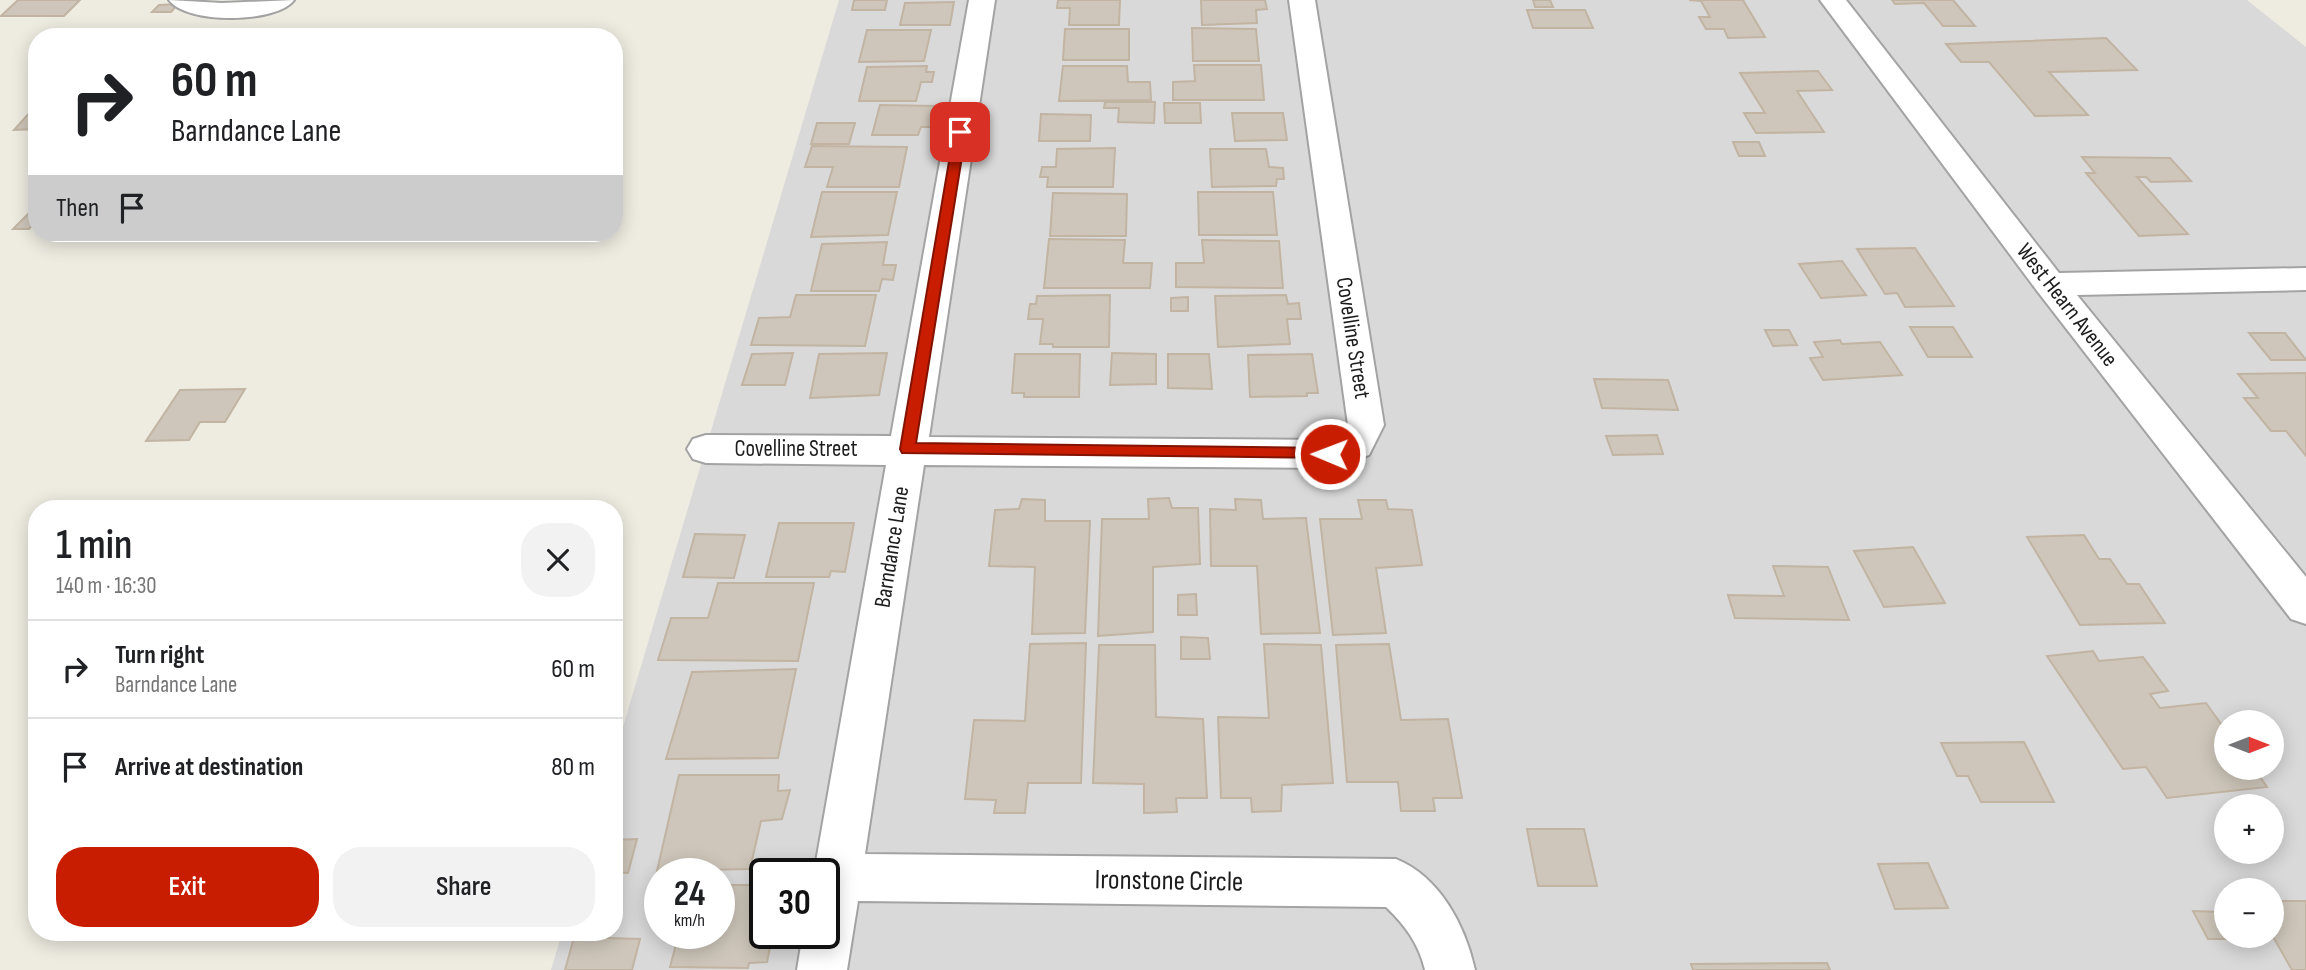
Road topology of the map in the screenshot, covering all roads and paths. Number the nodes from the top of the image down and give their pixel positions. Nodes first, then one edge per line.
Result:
1 (182, 0) edge
2 (281, 0) edge
3 (982, 0) edge
4 (1302, 0) edge
5 (1833, 0) edge
6 (2306, 279) edge
7 (2050, 284) junction
8 (706, 449) dead end
9 (908, 449) junction
10 (2306, 607) edge
11 (840, 865) edge
12 (840, 877) edge
13 (826, 949) edge
14 (822, 970) edge
15 (1450, 970) edge

1 - 2 street
3 - 9 street, Barndance Lane
4 - 9 street, Covelline Street
5 - 7 street, West Hearn Avenue
6 - 7 street
7 - 10 street, West Hearn Avenue
8 - 9 street, Covelline Street
9 - 11 street, Barndance Lane
12 - 15 street, Ironstone Circle
13 - 14 street, Barndance Lane

